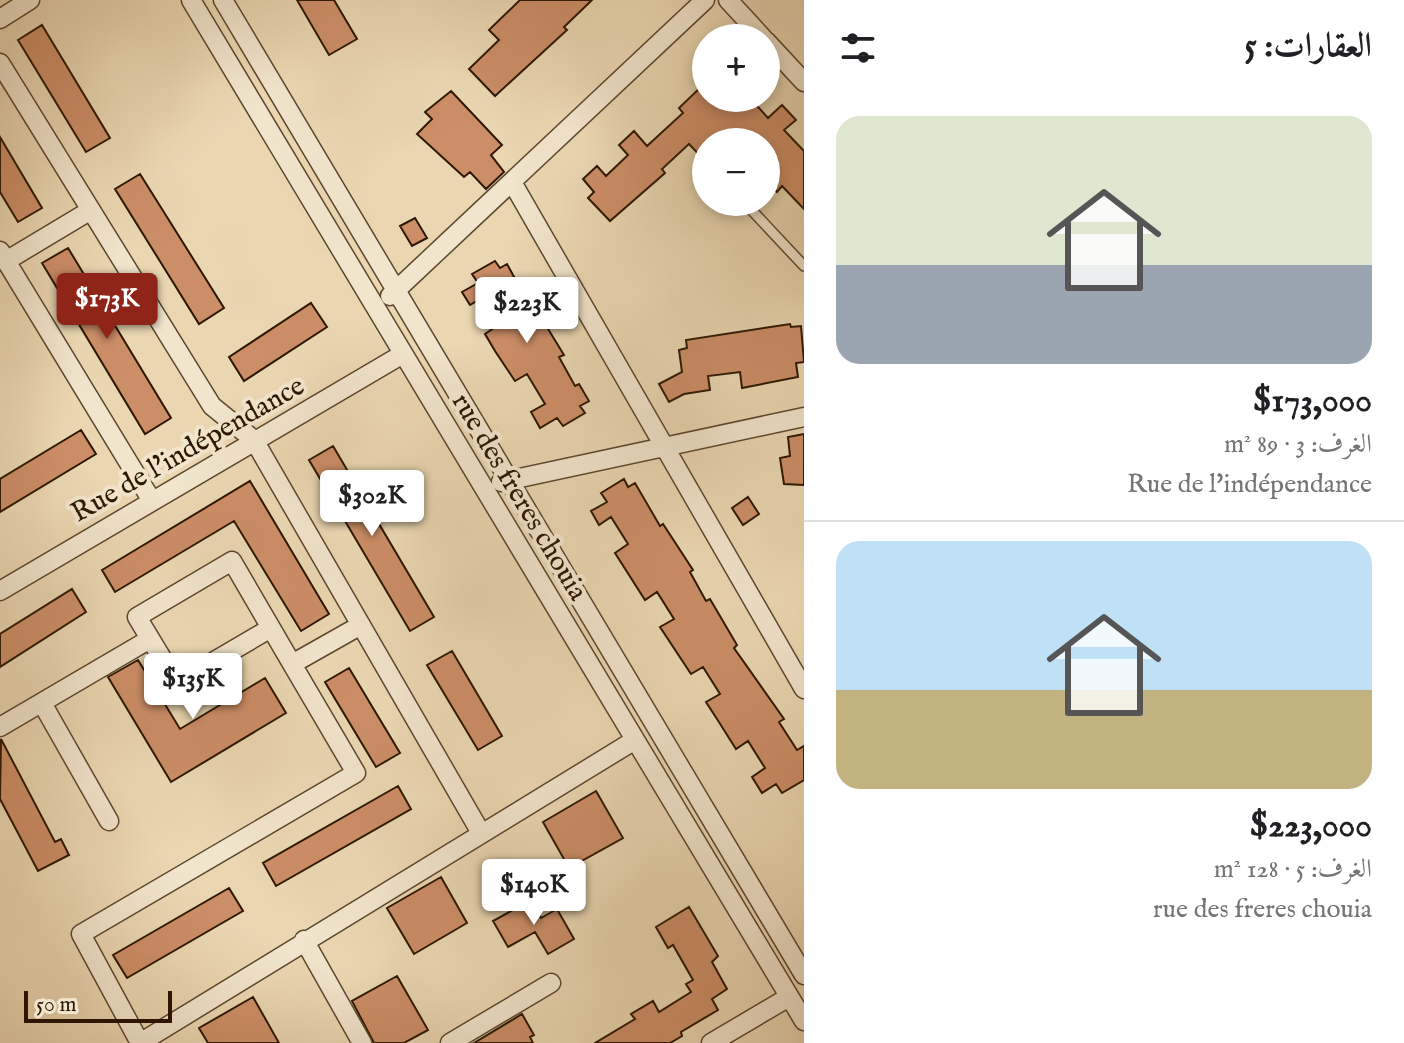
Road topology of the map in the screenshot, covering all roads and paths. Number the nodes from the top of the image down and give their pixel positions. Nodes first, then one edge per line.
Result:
1 (30, 0) edge
2 (191, 0) edge
3 (223, 0) edge
4 (705, 0) edge
5 (728, 0) edge
6 (0, 19) edge
7 (750, 24) edge
8 (780, 57) edge
9 (0, 63) edge
10 (804, 82) edge
11 (512, 182) junction
12 (91, 210) junction
13 (757, 216) edge
14 (3, 256) edge
15 (804, 266) edge
16 (397, 291) junction
17 (376, 308) junction
18 (403, 354) junction
19 (804, 417) edge
20 (254, 440) junction
21 (664, 447) junction
22 (509, 480) junction
23 (483, 486) junction
24 (152, 501) junction
25 (0, 591) edge
26 (361, 625) junction
27 (271, 628) junction
28 (150, 639) junction
29 (292, 664) junction
30 (804, 689) edge
31 (42, 703) junction
32 (0, 727) edge
33 (635, 740) junction
34 (109, 821) dead end
35 (481, 833) junction
36 (304, 940) junction
37 (804, 975) edge
38 (551, 983) dead end
39 (789, 997) junction
40 (804, 1021) edge
41 (140, 1043) edge
42 (362, 1043) edge
43 (450, 1043) edge
44 (711, 1043) edge

1 - 6 street
2 - 17 street, rue des freres chouia
3 - 16 street
4 - 11 street
5 - 7 street
8 - 10 street
9 - 12 street
11 - 16 street
11 - 21 street
12 - 14 street
12 - 20 street
13 - 15 lane
14 - 24 street
16 - 17 street
16 - 22 street
17 - 18 street, rue des freres chouia
18 - 20 street, Rue de l'indépendance
18 - 23 street, rue des freres chouia
19 - 21 street
20 - 24 street, Rue de l'indépendance
20 - 26 street
21 - 22 street
21 - 30 street
22 - 23 street
22 - 37 street
23 - 33 street, rue des freres chouia
24 - 25 street, Rue de l'indépendance
26 - 29 street
26 - 35 street
27 - 28 street
27 - 28 street
27 - 29 street
28 - 31 street
29 - 41 street
31 - 32 street
31 - 34 street
33 - 35 street
33 - 39 street, rue des freres chouia
35 - 36 street
36 - 41 street
36 - 42 street
38 - 43 street
39 - 40 street, rue des freres chouia
39 - 44 street

